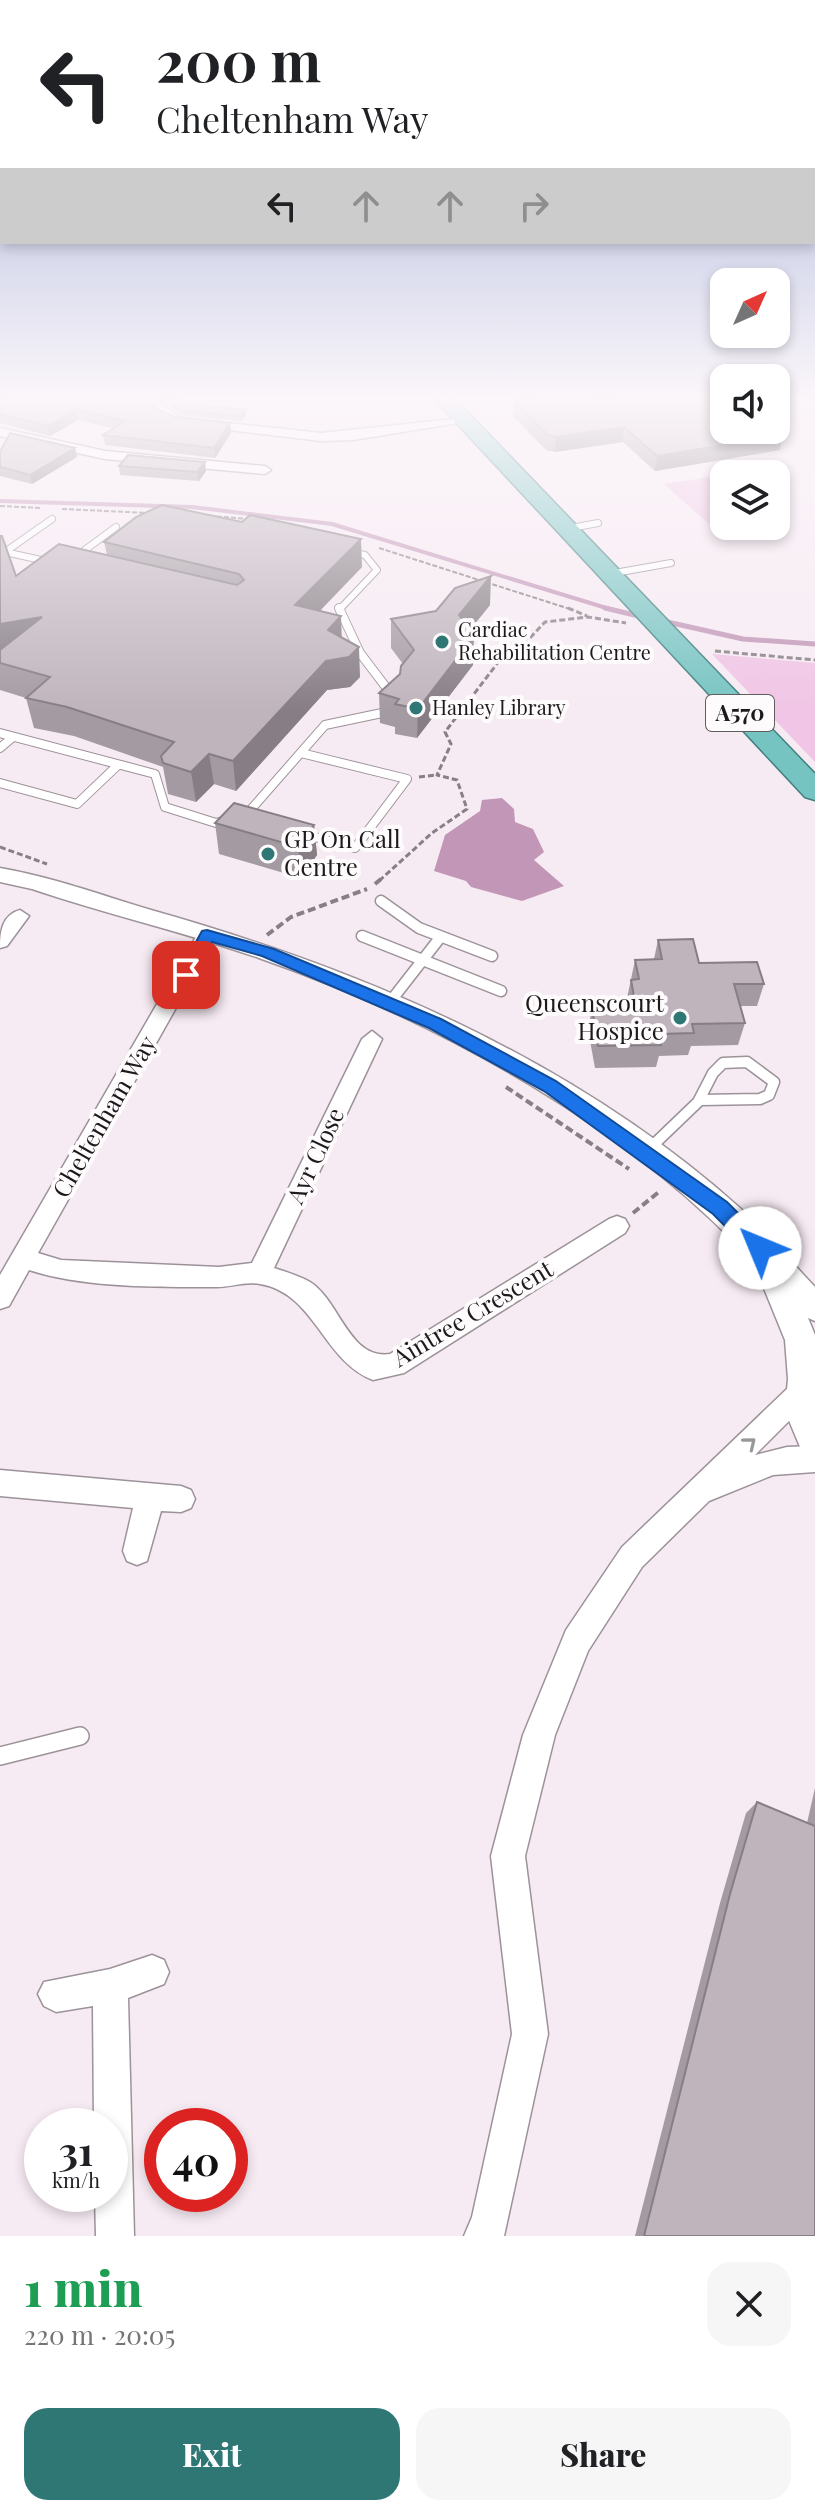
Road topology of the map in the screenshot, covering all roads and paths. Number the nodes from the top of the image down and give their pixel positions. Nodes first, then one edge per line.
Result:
1 (541, 502) edge
2 (0, 506) edge
3 (159, 514) edge
4 (207, 516) edge
5 (52, 519) dead end
6 (253, 520) edge
7 (598, 523) dead end
8 (116, 527) dead end
9 (566, 529) junction
10 (366, 544) dead end
11 (334, 549) edge
12 (3, 551) edge
13 (671, 563) dead end
14 (64, 565) junction
15 (78, 569) edge
16 (609, 574) junction
17 (633, 613) junction
18 (588, 617) junction
19 (670, 639) junction
20 (815, 660) edge
21 (0, 733) edge
22 (13, 737) junction
23 (0, 748) edge
24 (301, 753) junction
25 (118, 765) junction
26 (0, 783) edge
27 (815, 791) edge
28 (294, 832) edge
29 (0, 857) edge
30 (0, 875) edge
31 (36, 882) junction
32 (381, 901) dead end
33 (20, 916) dead end
34 (207, 935) junction
35 (362, 936) dead end
36 (262, 939) dead end
37 (439, 939) junction
38 (0, 941) edge
39 (492, 956) dead end
40 (422, 960) junction
41 (501, 991) dead end
42 (390, 1002) junction
43 (372, 1039) dead end
44 (505, 1086) dead end
45 (700, 1100) junction
46 (641, 1164) junction
47 (649, 1182) dead end
48 (669, 1183) junction
49 (617, 1226) joint
50 (760, 1248) junction
51 (24, 1258) junction
52 (260, 1273) junction
53 (0, 1298) edge
54 (815, 1307) edge
55 (806, 1377) edge
56 (815, 1443) edge
57 (815, 1459) edge
58 (0, 1483) edge
59 (700, 1492) junction
60 (150, 1497) junction
61 (181, 1499) dead end
62 (137, 1551) dead end
63 (80, 1736) dead end
64 (0, 1756) edge
65 (152, 1972) dead end
66 (110, 1986) junction
67 (56, 1994) dead end
68 (115, 2236) edge
69 (483, 2236) edge

1 - 9 highway, A570
2 - 3 path
4 - 6 path
5 - 12 lane
7 - 9 lane
8 - 14 lane
9 - 16 highway, A570
10 - 18 path
11 - 24 lane
12 - 14 lane
13 - 16 lane
14 - 15 lane
16 - 17 highway, A570
17 - 18 path
17 - 19 highway, A570
18 - 36 path
19 - 20 path
19 - 27 highway, A570
21 - 22 lane
22 - 23 lane
22 - 25 lane
24 - 25 lane
24 - 28 lane
25 - 26 lane
29 - 31 street
30 - 31 street
31 - 34 street
32 - 37 lane
33 - 38 street
34 - 42 street
34 - 51 street, Cheltenham Way
35 - 40 lane
37 - 39 lane
37 - 40 lane
40 - 41 lane
40 - 42 lane
42 - 46 street
43 - 52 street, Ayr Close
44 - 46 path
45 - 45 lane
45 - 46 lane
46 - 48 street
47 - 48 path
48 - 49 path
48 - 50 street
49 - 52 street, Aintree Crescent
50 - 54 street
50 - 55 street
51 - 52 street, Aintree Crescent
51 - 53 street, Cheltenham Way
55 - 56 street
59 -> 55 street
57 - 59 street
58 - 60 street
59 - 69 street
60 - 61 street
60 - 62 street
63 - 64 lane
65 - 66 street
66 - 67 street
66 - 68 street

